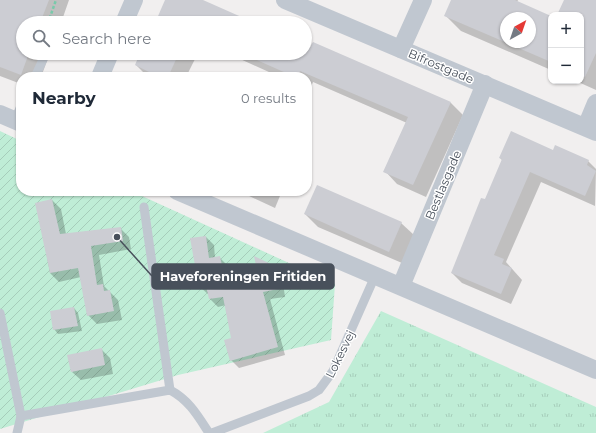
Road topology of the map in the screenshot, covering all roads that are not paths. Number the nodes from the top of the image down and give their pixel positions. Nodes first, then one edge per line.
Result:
1 (134, 0) edge
2 (285, 0) edge
3 (423, 0) edge
4 (127, 16) edge
5 (401, 49) junction
6 (43, 60) edge
7 (107, 60) edge
8 (37, 72) edge
9 (102, 72) edge
10 (485, 84) junction
11 (596, 104) edge
12 (591, 130) edge
13 (189, 196) edge
14 (144, 207) dead end
15 (375, 276) junction
16 (401, 286) junction
17 (0, 313) edge
18 (596, 370) edge
19 (170, 390) junction
20 (21, 416) junction
21 (17, 433) edge
22 (209, 433) edge
23 (212, 433) edge

1 - 4 street
2 - 5 street, Bifrostgade
3 - 5 street
5 - 10 street, Bifrostgade
6 - 8 lane
7 - 9 street
10 - 12 street, Bifrostgade
10 - 16 street, Bestlasgade
11 - 12 street
13 - 15 street
14 - 19 lane
15 - 16 street
15 - 23 lane, Lokesvej
16 - 18 street
17 - 20 lane
19 - 20 lane
19 - 22 lane
20 - 21 lane

